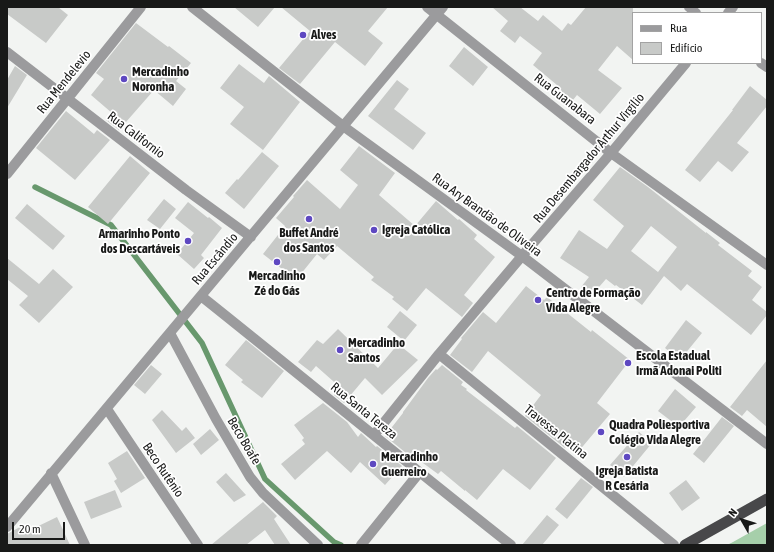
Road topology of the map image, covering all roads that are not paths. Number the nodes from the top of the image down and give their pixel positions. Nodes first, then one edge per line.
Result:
1 (141, 7) edge
2 (192, 7) edge
3 (427, 7) edge
4 (440, 11) edge
5 (7, 52) edge
6 (685, 64) edge
7 (67, 99) junction
8 (343, 126) junction
9 (612, 153) junction
10 (7, 174) edge
11 (250, 237) junction
12 (522, 256) junction
13 (767, 265) edge
14 (201, 296) junction
15 (170, 333) junction
16 (439, 354) junction
17 (107, 408) junction
18 (374, 435) junction
19 (767, 444) edge
20 (51, 473) junction
21 (419, 473) junction
22 (767, 499) edge
23 (7, 527) edge
24 (85, 545) edge
25 (198, 545) edge
26 (318, 545) edge
27 (361, 545) edge
28 (511, 545) edge
29 (674, 545) edge
30 (685, 545) edge

1 - 7 street, Rua Mendelevio
2 - 8 street, Rua Ary Brandão de Oliveira
3 - 4 street, Rua Guanabara
4 - 8 street, Rua Escândio
4 - 9 street, Rua Guanabara
5 - 7 street, Rua Californio
6 - 9 street, Rua Desembargador Arthur Virgílio
7 - 10 street, Rua Mendelevio
7 - 11 street, Rua Californio
8 - 11 street, Rua Escândio
8 - 12 street, Rua Ary Brandão de Oliveira
9 - 12 street, Rua Desembargador Arthur Virgílio
9 - 13 street, Rua Guanabara
11 - 14 street, Rua Escândio
12 - 16 street, Rua Desembargador Arthur Virgílio
12 - 19 street, Rua Ary Brandão de Oliveira
14 - 15 street, Rua Escândio
14 - 18 street, Rua Santa Tereza
15 - 17 street, Rua Escândio
15 - 26 street, Beco Boafe
16 - 18 street, Rua Desembargador Arthur Virgílio
16 - 29 street, Travessa Platina
17 - 20 street, Rua Escândio
17 - 25 street, Beco Rutênio
18 - 21 street, Rua Santa Tereza
20 - 23 street, Rua Escândio
20 - 24 street
21 - 27 street
21 - 28 street, Rua Santa Tereza
22 - 30 highway

